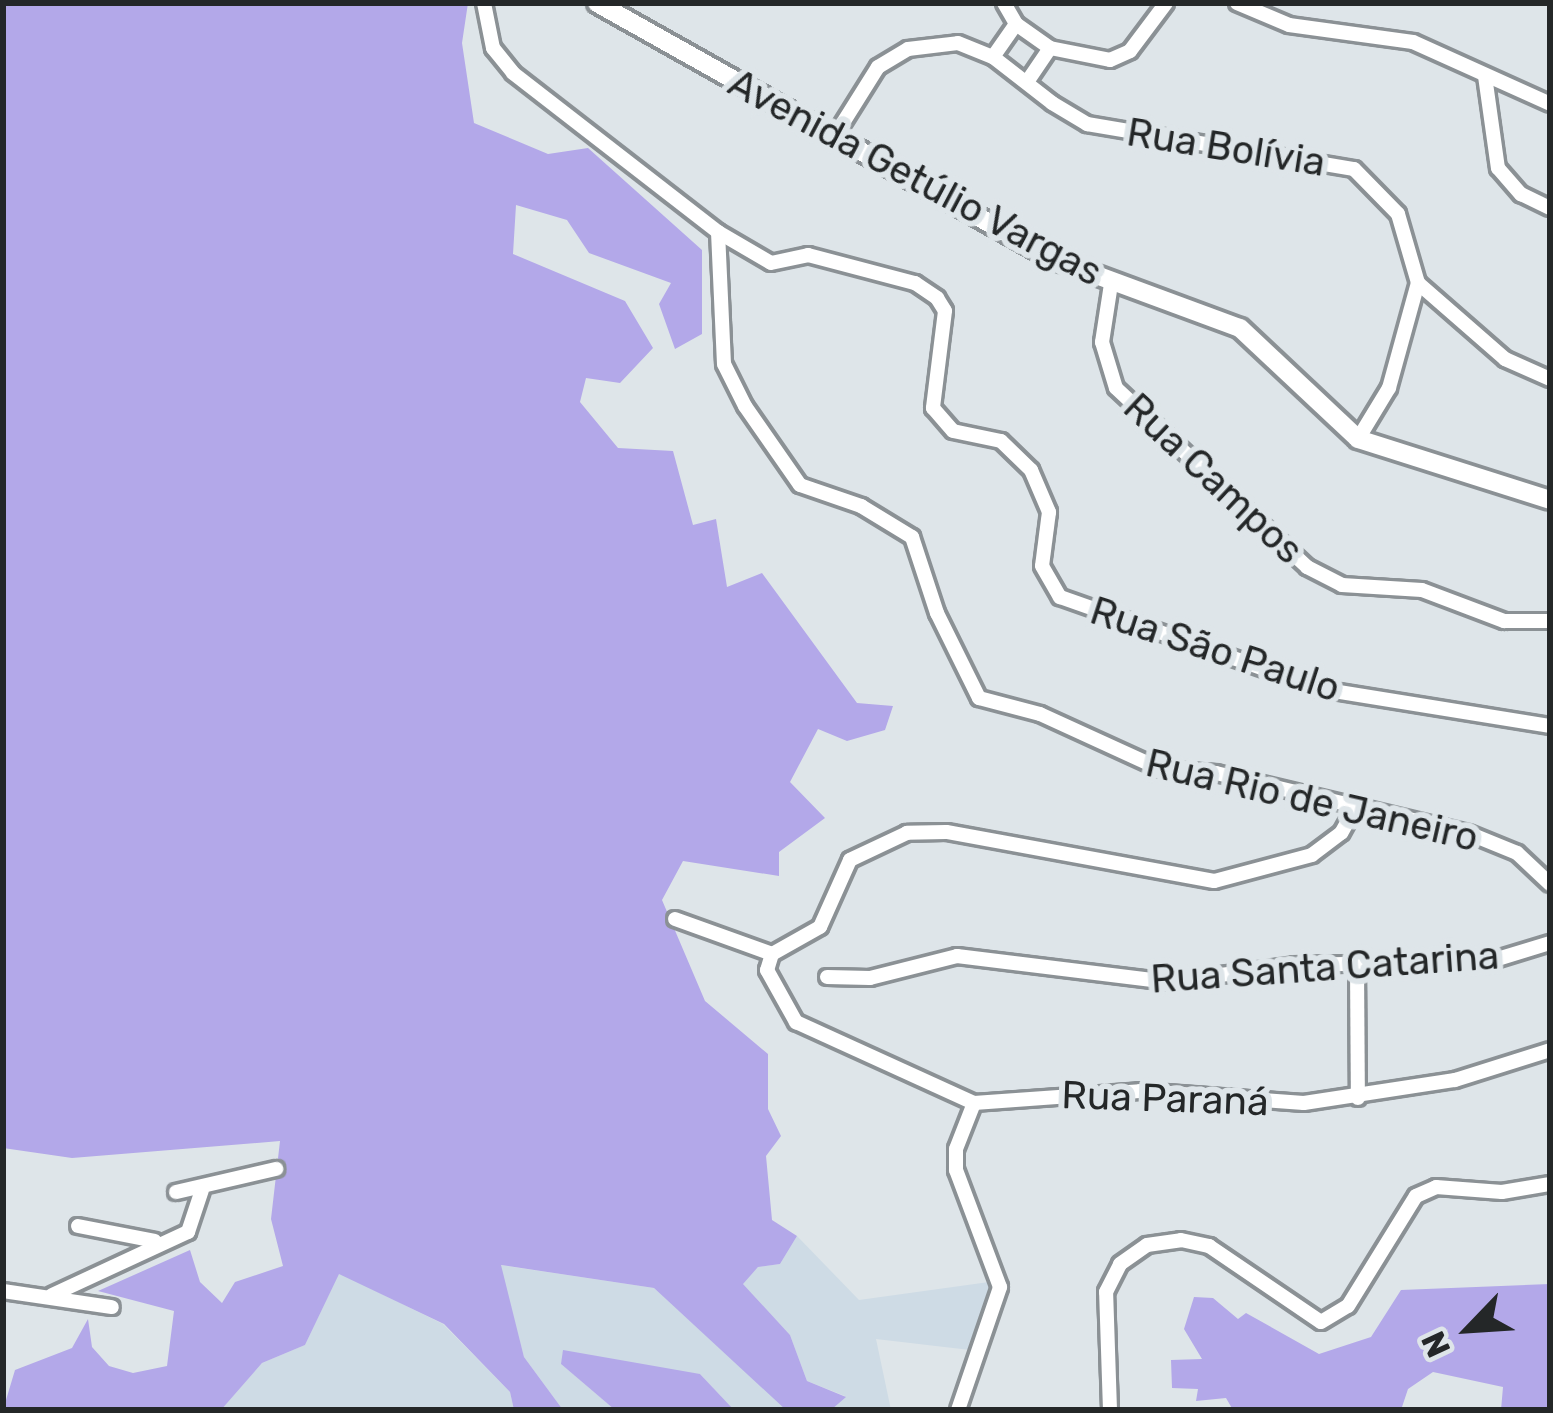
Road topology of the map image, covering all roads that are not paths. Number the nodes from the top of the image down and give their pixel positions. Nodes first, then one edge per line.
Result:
1 (484, 3) edge
2 (597, 3) edge
3 (1004, 3) edge
4 (1166, 3) edge
5 (1237, 3) edge
6 (1016, 24) junction
7 (1050, 48) junction
8 (993, 57) junction
9 (1485, 76) junction
10 (1027, 82) junction
11 (1550, 104) edge
12 (836, 134) junction
13 (1550, 208) edge
14 (718, 232) junction
15 (1418, 283) junction
16 (1111, 284) junction
17 (1550, 379) edge
18 (1358, 439) junction
19 (1550, 500) edge
20 (1550, 621) edge
21 (1550, 726) edge
22 (1354, 811) junction
23 (1550, 884) edge
24 (675, 919) dead end
25 (1550, 944) edge
26 (772, 954) junction
27 (1357, 967) junction
28 (827, 976) dead end
29 (1550, 1050) edge
30 (1358, 1098) junction
31 (974, 1103) junction
32 (276, 1169) dead end
33 (1550, 1184) edge
34 (202, 1190) junction
35 (176, 1192) dead end
36 (78, 1226) dead end
37 (160, 1240) junction
38 (3, 1291) edge
39 (52, 1294) junction
40 (112, 1307) dead end
41 (958, 1410) edge
42 (1110, 1410) edge

1 - 14 street
2 - 12 street, Avenida Getúlio Vargas
3 - 6 street
4 - 7 street
5 - 9 street
6 - 7 street
6 - 8 street
7 - 10 street
8 - 10 street, Rua Bolívia
8 - 12 street
9 - 11 street
9 - 13 street
10 - 15 street, Rua Bolívia
12 - 16 street, Avenida Getúlio Vargas
14 - 21 street, Rua São Paulo
14 - 22 street, Rua Rio de Janeiro
15 - 17 street
15 - 18 street
16 - 18 street, Avenida Getúlio Vargas
16 - 20 street, Rua Campos
18 - 19 street, Avenida Getúlio Vargas
22 - 23 street, Rua Rio de Janeiro
22 - 26 street
24 - 26 street
25 - 27 street, Rua Santa Catarina
26 - 31 street, Rua Paraná
27 - 28 street, Rua Santa Catarina
27 - 30 street
29 - 30 street, Rua Paraná
30 - 31 street, Rua Paraná
31 - 41 street
32 - 34 street
33 - 42 street
34 - 35 street
34 - 37 street
36 - 37 street
37 - 39 street
38 - 39 street
39 - 40 street

